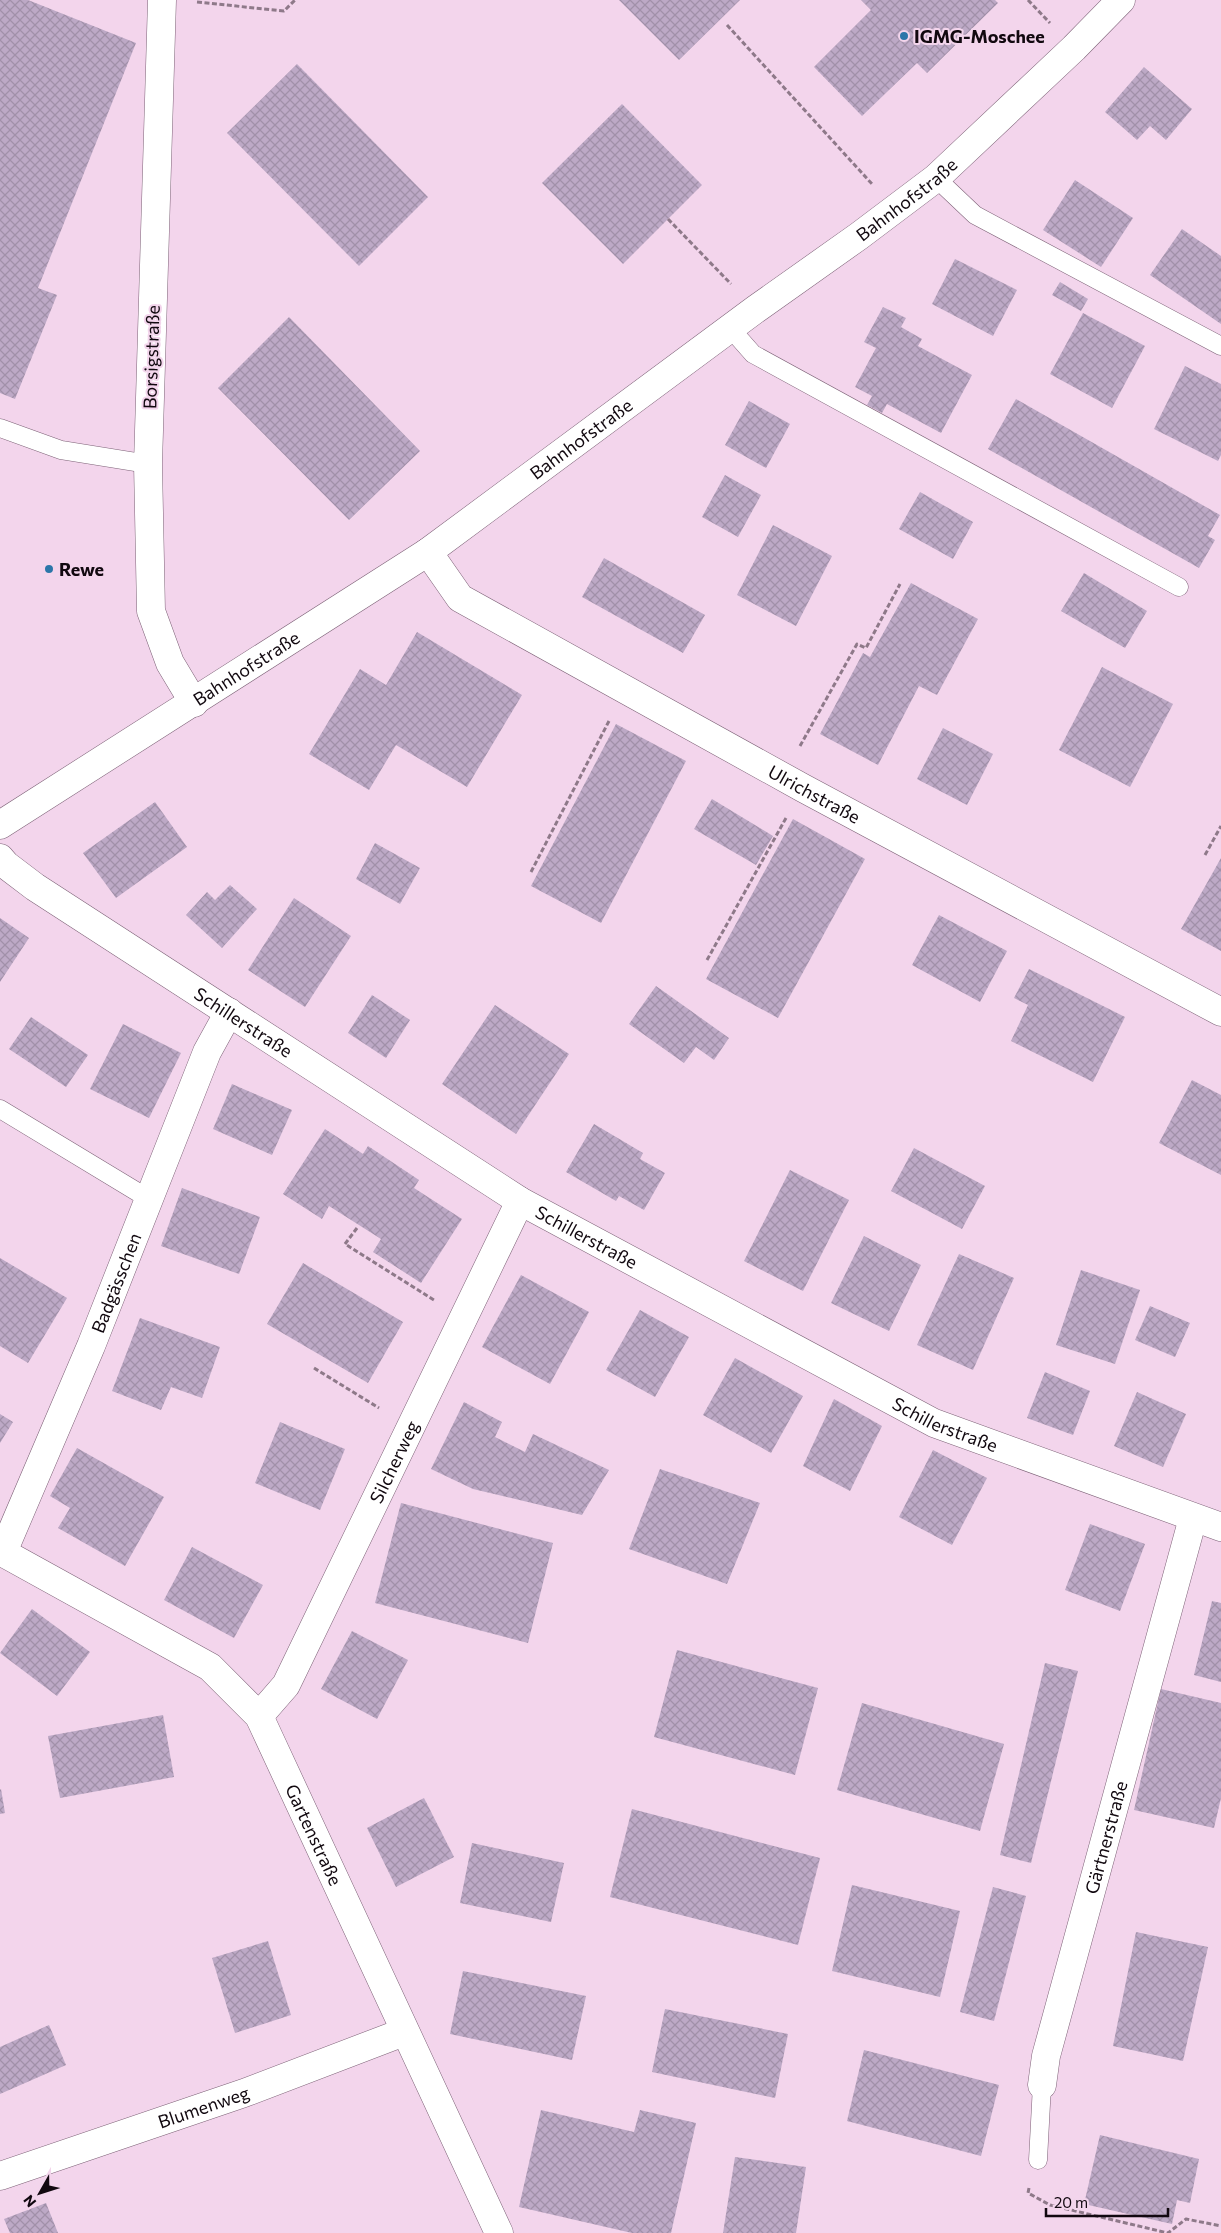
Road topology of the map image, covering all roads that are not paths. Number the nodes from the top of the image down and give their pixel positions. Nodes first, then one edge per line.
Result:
1 (175, 0) edge
2 (1120, 0) edge
3 (936, 178) junction
4 (731, 329) junction
5 (1221, 346) edge
6 (0, 428) edge
7 (148, 464) junction
8 (428, 552) junction
9 (1179, 587) dead end
10 (194, 703) junction
11 (0, 824) edge
12 (0, 858) edge
13 (229, 1012) junction
14 (1221, 1012) edge
15 (0, 1109) edge
16 (149, 1199) junction
17 (520, 1201) junction
18 (1193, 1518) junction
19 (1221, 1527) edge
20 (2, 1552) edge
21 (258, 1716) junction
22 (404, 2032) junction
23 (1042, 2085) joint
24 (1038, 2160) road end
25 (0, 2176) edge
26 (499, 2233) edge

1 - 7 street, Borsigstraße
2 - 3 street, Bahnhofstraße
3 - 4 street, Bahnhofstraße
3 - 5 lane
4 - 8 street, Bahnhofstraße
4 - 9 lane
6 - 7 lane
7 - 10 street, Borsigstraße
8 - 10 street, Bahnhofstraße
8 - 14 street, Ulrichstraße
10 - 11 street, Bahnhofstraße
12 - 13 street, Schillerstraße
13 - 16 street, Badgässchen
13 - 17 street, Schillerstraße
15 - 16 lane
16 - 20 street, Badgässchen
17 - 18 street, Schillerstraße
17 - 21 street, Silcherweg
18 - 19 street, Schillerstraße
18 - 23 street, Gärtnerstraße
20 - 21 street, Gartenstraße
21 - 22 street, Gartenstraße
22 - 25 street, Blumenweg
22 - 26 street, Gartenstraße
23 - 24 lane, Gärtnerstraße

